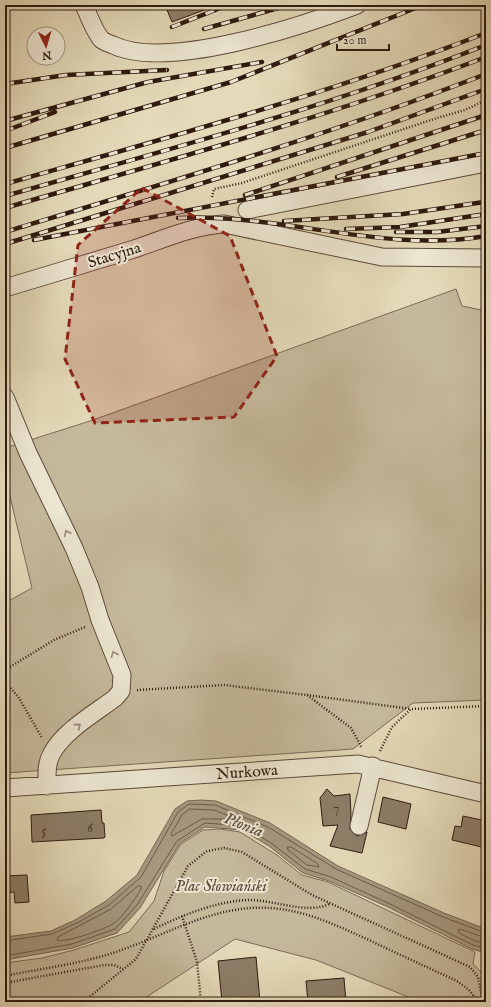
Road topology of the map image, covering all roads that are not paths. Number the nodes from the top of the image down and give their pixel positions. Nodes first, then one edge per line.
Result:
1 (84, 5) edge
2 (357, 5) edge
3 (486, 163) edge
4 (247, 210) dead end
5 (486, 258) edge
6 (5, 288) edge
7 (5, 397) edge
8 (373, 766) junction
9 (47, 786) junction
10 (5, 788) edge
11 (486, 794) edge
12 (359, 826) dead end

1 - 2 street
3 - 4 street
5 - 6 street, Stacyjna
9 -> 7 street
8 - 9 street, Nurkowa
8 - 11 street, Nurkowa
8 - 12 street
9 - 10 street, Nurkowa

